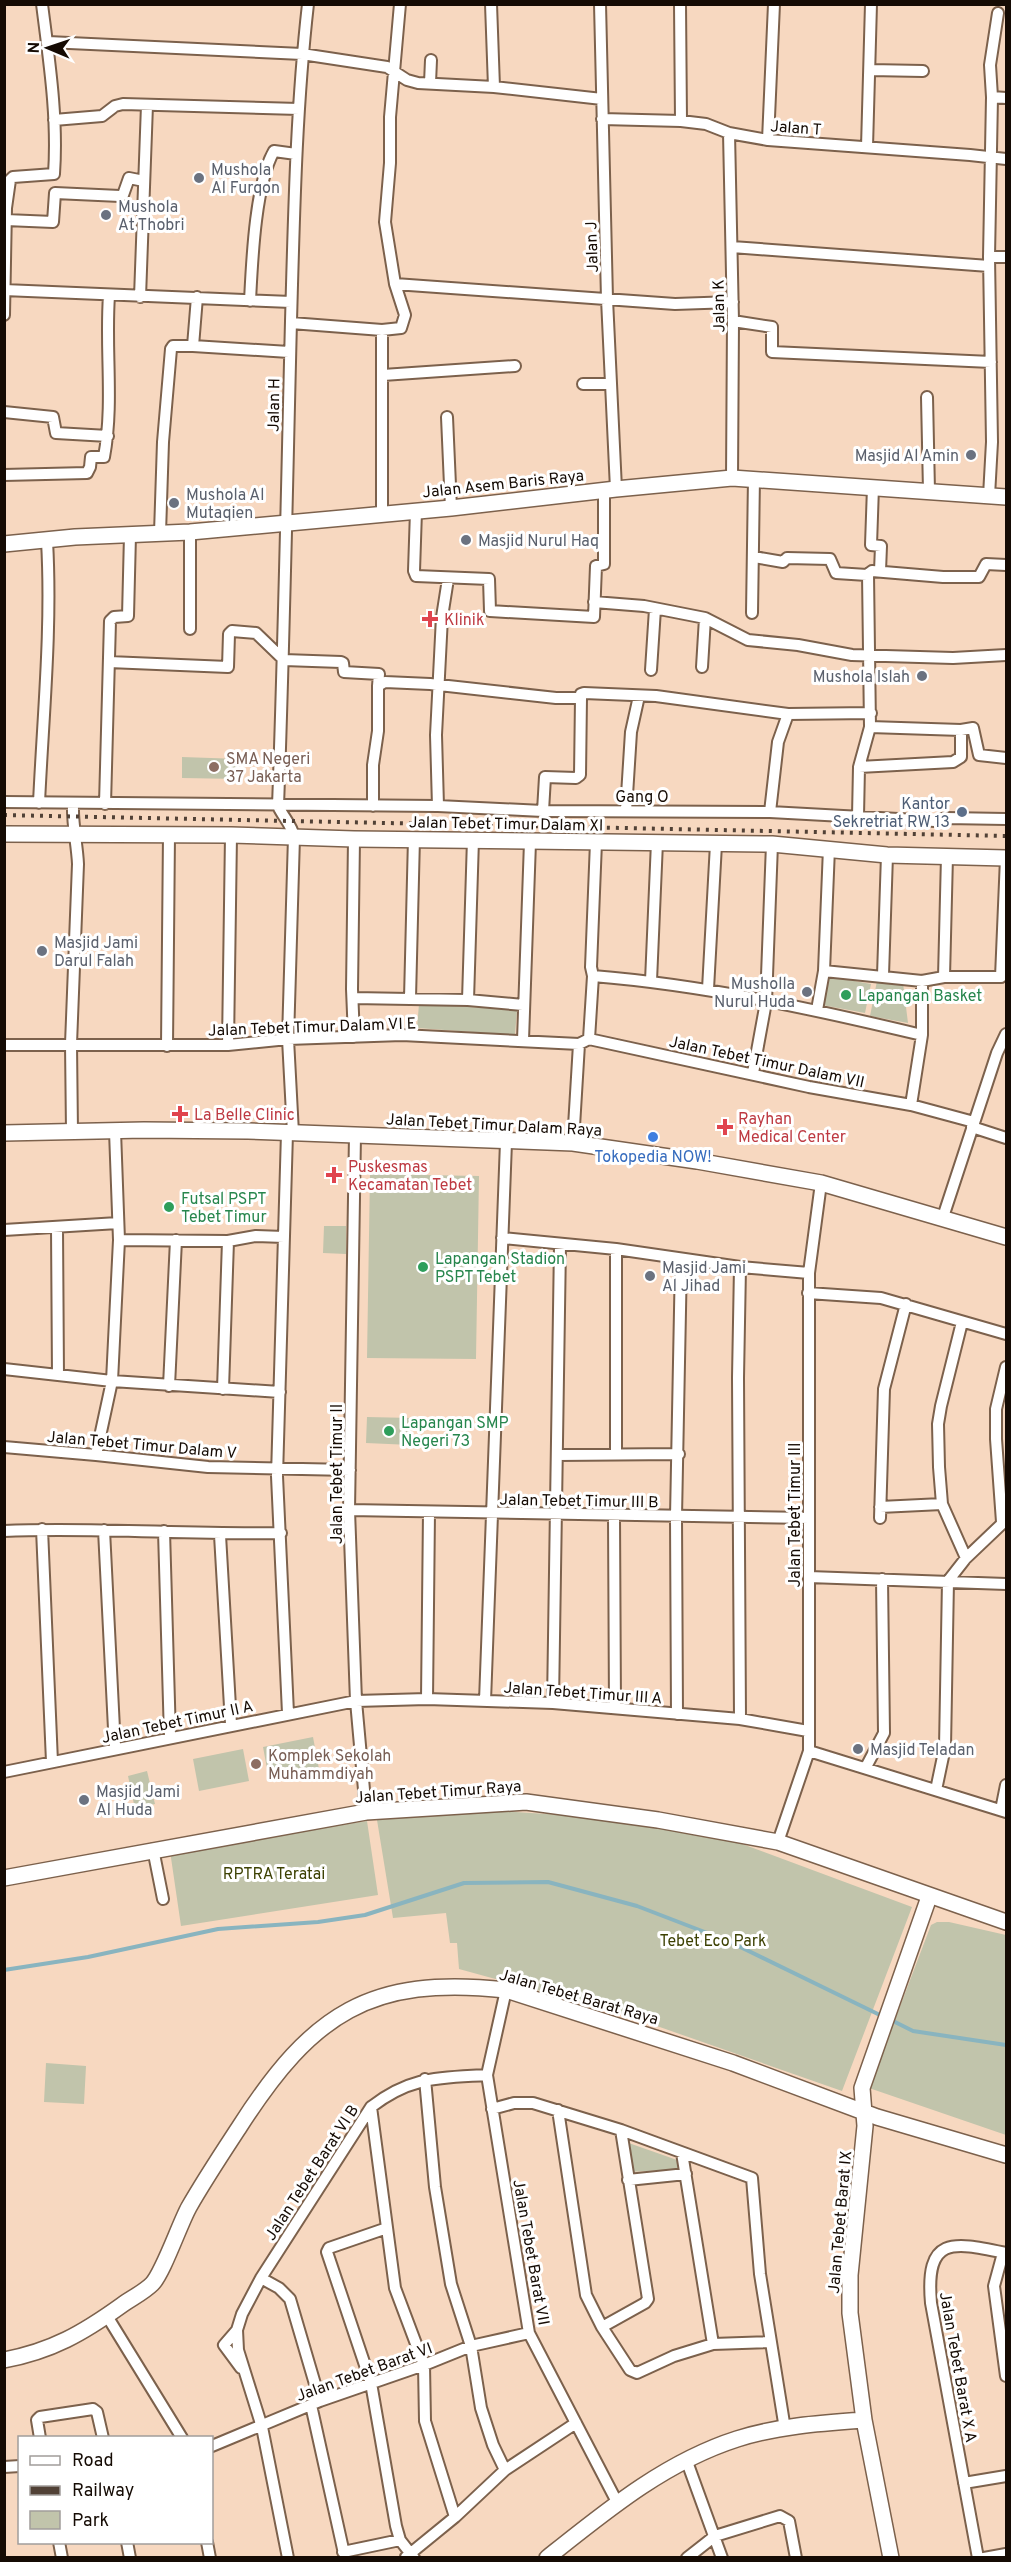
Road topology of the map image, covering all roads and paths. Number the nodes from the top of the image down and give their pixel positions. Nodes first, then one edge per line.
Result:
1 (42, 4) edge
2 (308, 4) edge
3 (400, 4) edge
4 (491, 4) edge
5 (600, 4) edge
6 (680, 4) edge
7 (774, 4) edge
8 (871, 4) edge
9 (998, 13) dead end
10 (48, 42) junction
11 (302, 54) junction
12 (431, 60) dead end
13 (870, 70) junction
14 (393, 71) junction
15 (923, 71) dead end
16 (430, 83) junction
17 (494, 87) junction
18 (992, 97) junction
19 (1006, 98) edge
20 (602, 99) junction
21 (147, 105) junction
22 (299, 109) junction
23 (602, 119) junction
24 (54, 120) junction
25 (681, 121) junction
26 (729, 134) junction
27 (768, 140) junction
28 (867, 147) junction
29 (296, 154) junction
30 (990, 159) junction
31 (1006, 159) edge
32 (144, 181) junction
33 (5, 208) edge
34 (6, 220) edge
35 (732, 247) junction
36 (1006, 257) edge
37 (989, 261) junction
38 (395, 284) junction
39 (5, 290) edge
40 (109, 296) junction
41 (140, 297) junction
42 (197, 297) junction
43 (607, 299) junction
44 (250, 301) junction
45 (291, 302) junction
46 (733, 302) junction
47 (4, 315) edge
48 (733, 321) junction
49 (291, 323) junction
50 (382, 330) junction
51 (194, 346) junction
52 (289, 352) junction
53 (991, 362) junction
54 (516, 366) dead end
55 (383, 375) junction
56 (583, 384) dead end
57 (610, 384) junction
58 (927, 397) dead end
59 (4, 412) edge
60 (447, 417) dead end
61 (108, 436) junction
62 (4, 475) edge
63 (732, 478) junction
64 (754, 478) junction
65 (873, 487) junction
66 (610, 489) junction
67 (929, 491) junction
68 (989, 496) junction
69 (1006, 497) edge
70 (451, 508) junction
71 (416, 511) junction
72 (382, 514) junction
73 (287, 522) junction
74 (190, 532) junction
75 (160, 533) junction
76 (130, 535) junction
77 (47, 541) junction
78 (5, 543) edge
79 (754, 558) junction
80 (1006, 565) edge
81 (880, 571) junction
82 (867, 575) junction
83 (448, 579) junction
84 (594, 602) junction
85 (655, 609) junction
86 (752, 613) dead end
87 (705, 618) junction
88 (190, 629) dead end
89 (870, 654) junction
90 (1006, 655) edge
91 (284, 660) junction
92 (109, 662) junction
93 (702, 668) dead end
94 (651, 670) dead end
95 (378, 686) junction
96 (438, 687) junction
97 (639, 696) junction
98 (581, 698) junction
99 (870, 713) junction
100 (788, 714) junction
101 (870, 726) junction
102 (961, 730) junction
103 (1006, 758) edge
104 (859, 767) junction
105 (4, 802) edge
106 (39, 803) junction
107 (73, 803) junction
108 (105, 804) junction
109 (278, 806) junction
110 (373, 806) junction
111 (438, 806) junction
112 (543, 811) junction
113 (626, 811) junction
114 (770, 812) junction
115 (858, 816) junction
116 (1006, 819) edge
117 (4, 834) edge
118 (169, 834) junction
119 (73, 835) junction
120 (231, 835) junction
121 (294, 837) junction
122 (414, 838) junction
123 (354, 839) junction
124 (473, 839) junction
125 (530, 842) junction
126 (657, 842) junction
127 (596, 843) junction
128 (716, 843) junction
129 (772, 844) junction
130 (829, 848) junction
131 (887, 855) junction
132 (947, 856) junction
133 (1006, 858) edge
134 (824, 970) junction
135 (883, 975) junction
136 (593, 976) junction
137 (944, 977) junction
138 (651, 981) junction
139 (922, 981) junction
140 (1004, 982) edge
141 (708, 989) junction
142 (353, 998) junction
143 (410, 998) junction
144 (468, 1000) junction
145 (766, 1002) junction
146 (523, 1005) junction
147 (817, 1010) junction
148 (1006, 1034) edge
149 (922, 1035) junction
150 (354, 1037) junction
151 (288, 1040) junction
152 (522, 1040) junction
153 (584, 1041) junction
154 (555, 1043) joint
155 (72, 1044) junction
156 (4, 1045) edge
157 (166, 1046) junction
158 (228, 1046) junction
159 (753, 1073) junction
160 (911, 1105) junction
161 (973, 1125) junction
162 (115, 1131) junction
163 (72, 1132) junction
164 (4, 1133) edge
165 (290, 1133) junction
166 (355, 1135) junction
167 (1006, 1138) edge
168 (506, 1142) junction
169 (573, 1143) junction
170 (821, 1183) junction
171 (943, 1217) junction
172 (118, 1223) junction
173 (57, 1228) junction
174 (4, 1230) edge
175 (284, 1237) junction
176 (1006, 1237) edge
177 (502, 1238) junction
178 (119, 1240) junction
179 (176, 1240) junction
180 (228, 1241) junction
181 (560, 1245) junction
182 (616, 1249) junction
183 (681, 1259) junction
184 (740, 1268) junction
185 (809, 1273) junction
186 (808, 1293) junction
187 (906, 1304) junction
188 (962, 1322) junction
189 (1006, 1334) edge
190 (1006, 1367) edge
191 (4, 1369) edge
192 (58, 1375) junction
193 (112, 1381) junction
194 (169, 1386) junction
195 (223, 1389) junction
196 (280, 1392) junction
197 (1001, 1439) edge
198 (4, 1447) edge
199 (616, 1454) junction
200 (679, 1454) junction
201 (96, 1455) junction
202 (557, 1455) junction
203 (277, 1468) junction
204 (350, 1470) junction
205 (942, 1504) junction
206 (350, 1510) junction
207 (429, 1512) junction
208 (493, 1514) junction
209 (555, 1515) junction
210 (614, 1516) junction
211 (676, 1516) junction
212 (740, 1516) junction
213 (809, 1518) junction
214 (1004, 1521) edge
215 (42, 1529) junction
216 (104, 1530) junction
217 (4, 1531) edge
218 (164, 1532) junction
219 (281, 1533) junction
220 (220, 1535) junction
221 (966, 1558) junction
222 (809, 1577) junction
223 (882, 1579) junction
224 (948, 1581) junction
225 (1006, 1584) edge
226 (427, 1699) junction
227 (356, 1701) junction
228 (485, 1701) junction
229 (553, 1703) junction
230 (615, 1708) junction
231 (288, 1713) junction
232 (677, 1714) junction
233 (740, 1719) junction
234 (231, 1724) junction
235 (807, 1731) junction
236 (170, 1737) junction
237 (115, 1749) junction
238 (809, 1750) junction
239 (52, 1762) junction
240 (866, 1767) junction
241 (4, 1772) edge
242 (1006, 1785) edge
243 (936, 1790) junction
244 (1004, 1811) edge
245 (366, 1812) junction
246 (778, 1842) junction
247 (153, 1850) junction
248 (4, 1878) edge
249 (929, 1897) junction
250 (163, 1899) dead end
251 (1006, 1922) edge
252 (506, 1990) junction
253 (487, 2075) junction
254 (425, 2079) junction
255 (371, 2107) junction
256 (492, 2109) junction
257 (558, 2110) junction
258 (865, 2113) junction
259 (621, 2130) junction
260 (682, 2152) junction
261 (1006, 2155) edge
262 (686, 2174) junction
263 (628, 2181) junction
264 (387, 2228) junction
265 (1005, 2253) edge
266 (261, 2277) junction
267 (107, 2316) junction
268 (602, 2327) junction
269 (529, 2333) junction
270 (770, 2342) junction
271 (713, 2344) junction
272 (471, 2346) junction
273 (4, 2360) edge
274 (424, 2365) junction
275 (1006, 2376) edge
276 (371, 2383) junction
277 (316, 2403) junction
278 (864, 2420) junction
279 (576, 2423) junction
280 (262, 2427) junction
281 (785, 2429) junction
282 (40, 2436) edge
283 (103, 2436) edge
284 (181, 2436) edge
285 (213, 2446) edge
286 (686, 2459) junction
287 (505, 2470) junction
288 (1006, 2476) edge
289 (964, 2483) junction
290 (617, 2502) junction
291 (455, 2517) junction
292 (715, 2536) junction
293 (400, 2540) junction
294 (1006, 2554) edge
295 (344, 2555) edge
296 (410, 2556) edge
297 (288, 2558) edge
298 (547, 2558) edge
299 (687, 2558) edge
300 (722, 2558) edge
301 (796, 2558) edge
302 (891, 2558) edge
303 (978, 2558) edge
304 (984, 2558) edge

1 - 10 street
2 - 11 street, Jalan H
3 - 14 street
4 - 17 street
5 - 20 street, Jalan J
6 - 25 street
7 - 27 street
8 - 13 street
9 - 18 street
10 - 11 street
10 - 24 street
11 - 14 street
11 - 22 street, Jalan H
12 - 16 street
13 - 15 street
13 - 28 street
14 - 16 street
14 - 38 street
16 - 17 street
17 - 20 street
18 - 19 street
18 - 30 street
20 - 23 street, Jalan J
21 - 22 street
21 - 24 street
21 - 32 street
22 - 29 street, Jalan H
23 - 25 street, Jalan T
23 - 43 street, Jalan J
24 - 33 street
25 - 26 street, Jalan T
26 - 27 street, Jalan T
26 - 35 street, Jalan K
27 - 28 street, Jalan T
28 - 30 street, Jalan T
29 - 44 street
29 - 45 street, Jalan H
30 - 31 street, Jalan T
30 - 37 street
32 - 34 street
32 - 41 street
33 - 34 street
34 - 39 street
35 - 37 street
35 - 46 street, Jalan K
36 - 37 street
37 - 53 street
38 - 43 street
38 - 50 street
39 - 40 street
39 - 47 street
40 - 41 street
40 - 61 street
41 - 42 street
42 - 44 street
42 - 51 street
43 - 46 street
43 - 57 street, Jalan J
44 - 45 street
45 - 49 street, Jalan H
46 - 48 street, Jalan K
48 - 53 street
48 - 63 street, Jalan K
49 - 50 street
49 - 52 street, Jalan H
50 - 55 street
51 - 52 street
51 - 75 street
52 - 73 street, Jalan H
53 - 68 street
54 - 55 street
55 - 72 street
56 - 57 street
57 - 66 street, Jalan J
58 - 67 street
59 - 61 street
60 - 70 street
61 - 62 street
63 - 64 street, Jalan Asem Baris Raya
63 - 66 street, Jalan Asem Baris Raya
64 - 65 street, Jalan Asem Baris Raya
64 - 79 street
65 - 67 street, Jalan Asem Baris Raya
65 - 81 street
66 - 70 street, Jalan Asem Baris Raya
66 - 84 street, Jalan J
67 - 68 street, Jalan Asem Baris Raya
68 - 69 street, Jalan Asem Baris Raya
70 - 71 street, Jalan Asem Baris Raya
71 - 72 street, Jalan Asem Baris Raya
71 - 83 street
72 - 73 street, Jalan Asem Baris Raya
73 - 74 street, Jalan Asem Baris Raya
73 - 91 street, Jalan H
74 - 75 street, Jalan Asem Baris Raya
74 - 88 street
75 - 76 street, Jalan Asem Baris Raya
76 - 77 street, Jalan Asem Baris Raya
76 - 92 street
77 - 78 street, Jalan Asem Baris Raya
77 - 106 street
79 - 82 street
79 - 86 street
80 - 81 street
81 - 82 street
82 - 89 street
83 - 84 street
83 - 96 street
84 - 85 street
85 - 87 street
85 - 94 street
87 - 89 street
87 - 93 street
89 - 90 street
89 - 99 street
91 - 92 street
91 - 95 street
91 - 109 street, Jalan H
92 - 108 street
95 - 96 street
95 - 110 street
96 - 98 street
96 - 111 street
97 - 98 street
97 - 100 street
97 - 113 street
98 - 112 street
99 - 100 street
99 - 101 street
100 - 114 street
101 - 102 street
101 - 104 street
102 - 103 street
102 - 104 street
104 - 115 street
105 - 106 street, Gang O
106 - 107 street, Gang O
107 - 108 street, Gang O
107 - 119 street
108 - 109 street, Gang O
109 - 110 street, Gang O
109 - 121 street
110 - 111 street, Gang O
111 - 112 street, Gang O
112 - 113 street, Gang O
113 - 114 street, Gang O
114 - 115 street, Gang O
115 - 116 street, Gang O
117 - 119 street, Jalan Tebet Timur Dalam XI
118 - 119 street, Jalan Tebet Timur Dalam XI
118 - 120 street, Jalan Tebet Timur Dalam XI
118 - 157 street
119 - 155 street
120 - 121 street, Jalan Tebet Timur Dalam XI
120 - 158 street
121 - 123 street, Jalan Tebet Timur Dalam XI
121 - 151 street
122 - 123 street, Jalan Tebet Timur Dalam XI
122 - 124 street, Jalan Tebet Timur Dalam XI
122 - 143 street
123 - 142 street
124 - 125 street, Jalan Tebet Timur Dalam XI
124 - 144 street
125 - 127 street, Jalan Tebet Timur Dalam XI
125 - 146 street
126 - 127 street, Jalan Tebet Timur Dalam XI
126 - 128 street, Jalan Tebet Timur Dalam XI
126 - 138 street
127 - 136 street
128 - 129 street, Jalan Tebet Timur Dalam XI
128 - 141 street
129 - 130 street, Jalan Tebet Timur Dalam XI
129 - 145 street
130 - 131 street, Jalan Tebet Timur Dalam XI
130 - 134 street
131 - 132 street, Jalan Tebet Timur Dalam XI
131 - 135 street
132 - 133 street, Jalan Tebet Timur Dalam XI
132 - 137 street
133 - 140 street
134 - 135 street
134 - 147 street
135 - 139 street
136 - 138 street
136 - 153 street
137 - 139 street
137 - 140 street
138 - 141 street
139 - 149 street
141 - 145 street
142 - 143 street
142 - 150 street
143 - 144 street
144 - 146 street
145 - 147 street
145 - 159 street
146 - 152 street
147 - 149 street
148 - 161 street
149 - 160 street
150 - 151 street, Jalan Tebet Timur Dalam VI E
150 - 152 street, Jalan Tebet Timur Dalam VI E
151 - 158 street, Jalan Tebet Timur Dalam VI E
151 - 165 street
152 - 154 street, Jalan Tebet Timur Dalam VI E
153 - 154 street, Jalan Tebet Timur Dalam VII
153 - 159 street, Jalan Tebet Timur Dalam VII
153 - 169 street
155 - 156 street, Jalan Tebet Timur Dalam VI E
155 - 157 street, Jalan Tebet Timur Dalam VI E
155 - 163 street
157 - 158 street, Jalan Tebet Timur Dalam VI E
159 - 160 street, Jalan Tebet Timur Dalam VII
160 - 161 street, Jalan Tebet Timur Dalam VII
161 - 167 street, Jalan Tebet Timur Dalam VII
161 - 171 street
162 - 163 street, Jalan Tebet Timur Dalam Raya
162 - 165 street, Jalan Tebet Timur Dalam Raya
162 - 172 street
163 - 164 street, Jalan Tebet Timur Dalam Raya
165 - 166 street, Jalan Tebet Timur Dalam Raya
165 - 175 street
166 - 168 street, Jalan Tebet Timur Dalam Raya
166 - 204 street, Jalan Tebet Timur II
168 - 169 street, Jalan Tebet Timur Dalam Raya
168 - 177 street
169 - 170 street, Jalan Tebet Timur Dalam Raya
170 - 171 street, Jalan Tebet Timur Dalam Raya
170 - 185 street, Jalan Tebet Timur III
171 - 176 street, Jalan Tebet Timur Dalam Raya
172 - 173 street
172 - 178 street
173 - 174 street
173 - 192 street
175 - 180 street
175 - 196 street
177 - 181 street
177 - 208 street
178 - 179 street
178 - 193 street
179 - 180 street
179 - 194 street
180 - 195 street
181 - 182 street
181 - 202 street
182 - 183 street
182 - 199 street
183 - 184 street
183 - 200 street
184 - 185 street
184 - 212 street
185 - 186 street, Jalan Tebet Timur III
186 - 187 street
186 - 213 street, Jalan Tebet Timur III
187 - 188 street
187 - 205 street
188 - 189 street
188 - 205 street
190 - 197 street
191 - 192 street
192 - 193 street
193 - 194 street
193 - 201 street
194 - 195 street
195 - 196 street
196 - 203 street
197 - 214 street
198 - 201 street, Jalan Tebet Timur Dalam V
199 - 200 street
199 - 202 street
200 - 211 street
201 - 203 street, Jalan Tebet Timur Dalam V
202 - 209 street
203 - 204 street, Jalan Tebet Timur Dalam V
203 - 219 street
204 - 206 street, Jalan Tebet Timur II
205 - 221 street
206 - 207 street, Jalan Tebet Timur III B
206 - 227 street, Jalan Tebet Timur II
207 - 208 street, Jalan Tebet Timur III B
207 - 226 street
208 - 209 street, Jalan Tebet Timur III B
208 - 228 street
209 - 210 street, Jalan Tebet Timur III B
209 - 229 street
210 - 211 street, Jalan Tebet Timur III B
210 - 230 street
211 - 212 street, Jalan Tebet Timur III B
211 - 232 street
212 - 213 street, Jalan Tebet Timur III B
212 - 233 street
213 - 222 street, Jalan Tebet Timur III
214 - 221 street
215 - 216 street
215 - 217 street
215 - 239 street
216 - 218 street
216 - 237 street
218 - 220 street
218 - 236 street
219 - 220 street
219 - 231 street
220 - 234 street
221 - 224 street
222 - 223 street
222 - 235 street, Jalan Tebet Timur III
223 - 224 street
223 - 240 street
224 - 225 street
224 - 243 street
226 - 227 street, Jalan Tebet Timur III A
226 - 228 street, Jalan Tebet Timur III A
227 - 231 street, Jalan Tebet Timur II A
227 - 245 street, Jalan Tebet Timur II
228 - 229 street, Jalan Tebet Timur III A
229 - 230 street, Jalan Tebet Timur III A
230 - 232 street, Jalan Tebet Timur III A
231 - 234 street, Jalan Tebet Timur II A
232 - 233 street, Jalan Tebet Timur III A
233 - 235 street, Jalan Tebet Timur III A
234 - 236 street, Jalan Tebet Timur II A
235 - 238 street, Jalan Tebet Timur III
236 - 237 street, Jalan Tebet Timur II A
237 - 239 street, Jalan Tebet Timur II A
238 - 240 street
238 - 246 street, Jalan Tebet Timur III
239 - 241 street, Jalan Tebet Timur II A
240 - 243 street
242 - 244 street
243 - 244 street
245 - 246 street, Jalan Tebet Timur Raya
245 - 247 street, Jalan Tebet Timur Raya
246 - 249 street, Jalan Tebet Timur Raya
247 - 248 street, Jalan Tebet Timur Raya
247 - 250 street
249 - 251 street, Jalan Tebet Timur Raya
249 - 258 street, Jalan Tebet Barat IX
252 - 253 street, Jalan Tebet Barat VII
252 - 258 street, Jalan Tebet Barat Raya
252 - 267 street, Jalan Tebet Barat Raya
253 - 254 street, Jalan Tebet Barat VI B
253 - 256 street, Jalan Tebet Barat VII
254 - 255 street, Jalan Tebet Barat VI B
254 - 272 street
255 - 264 street
255 - 266 street, Jalan Tebet Barat VI B
256 - 257 street
256 - 269 street, Jalan Tebet Barat VII
257 - 259 street
257 - 268 street
258 - 261 street, Jalan Tebet Barat Raya
258 - 278 street, Jalan Tebet Barat IX
259 - 260 street
259 - 263 street
260 - 262 street
260 - 270 street
262 - 263 street
262 - 271 street
263 - 268 street
264 - 274 street
264 - 276 street
265 - 275 street
265 - 289 street, Jalan Tebet Barat X A
266 - 277 street
266 - 280 street, Jalan Tebet Barat VI B
267 - 273 street, Jalan Tebet Barat Raya
267 - 284 street
268 - 271 street
269 - 272 street, Jalan Tebet Barat VI
269 - 279 street, Jalan Tebet Barat VII
270 - 271 street
270 - 281 street
272 - 274 street, Jalan Tebet Barat VI
272 - 287 street
274 - 276 street, Jalan Tebet Barat VI
274 - 291 street
276 - 277 street, Jalan Tebet Barat VI
276 - 293 street
277 - 280 street, Jalan Tebet Barat VI
277 - 295 street
278 - 281 street
278 - 302 street, Jalan Tebet Barat IX
279 - 287 street
279 - 290 street, Jalan Tebet Barat VII
280 - 285 street, Jalan Tebet Barat VI
280 - 297 street, Jalan Tebet Barat VI B
281 - 286 street
282 - 283 street
286 - 290 street
286 - 292 street
287 - 291 street
288 - 289 street
289 - 303 street, Jalan Tebet Barat X A
290 - 298 street
291 - 296 street
292 - 299 street
292 - 300 street
292 - 301 street
293 - 295 street
293 - 296 street
294 - 304 street

